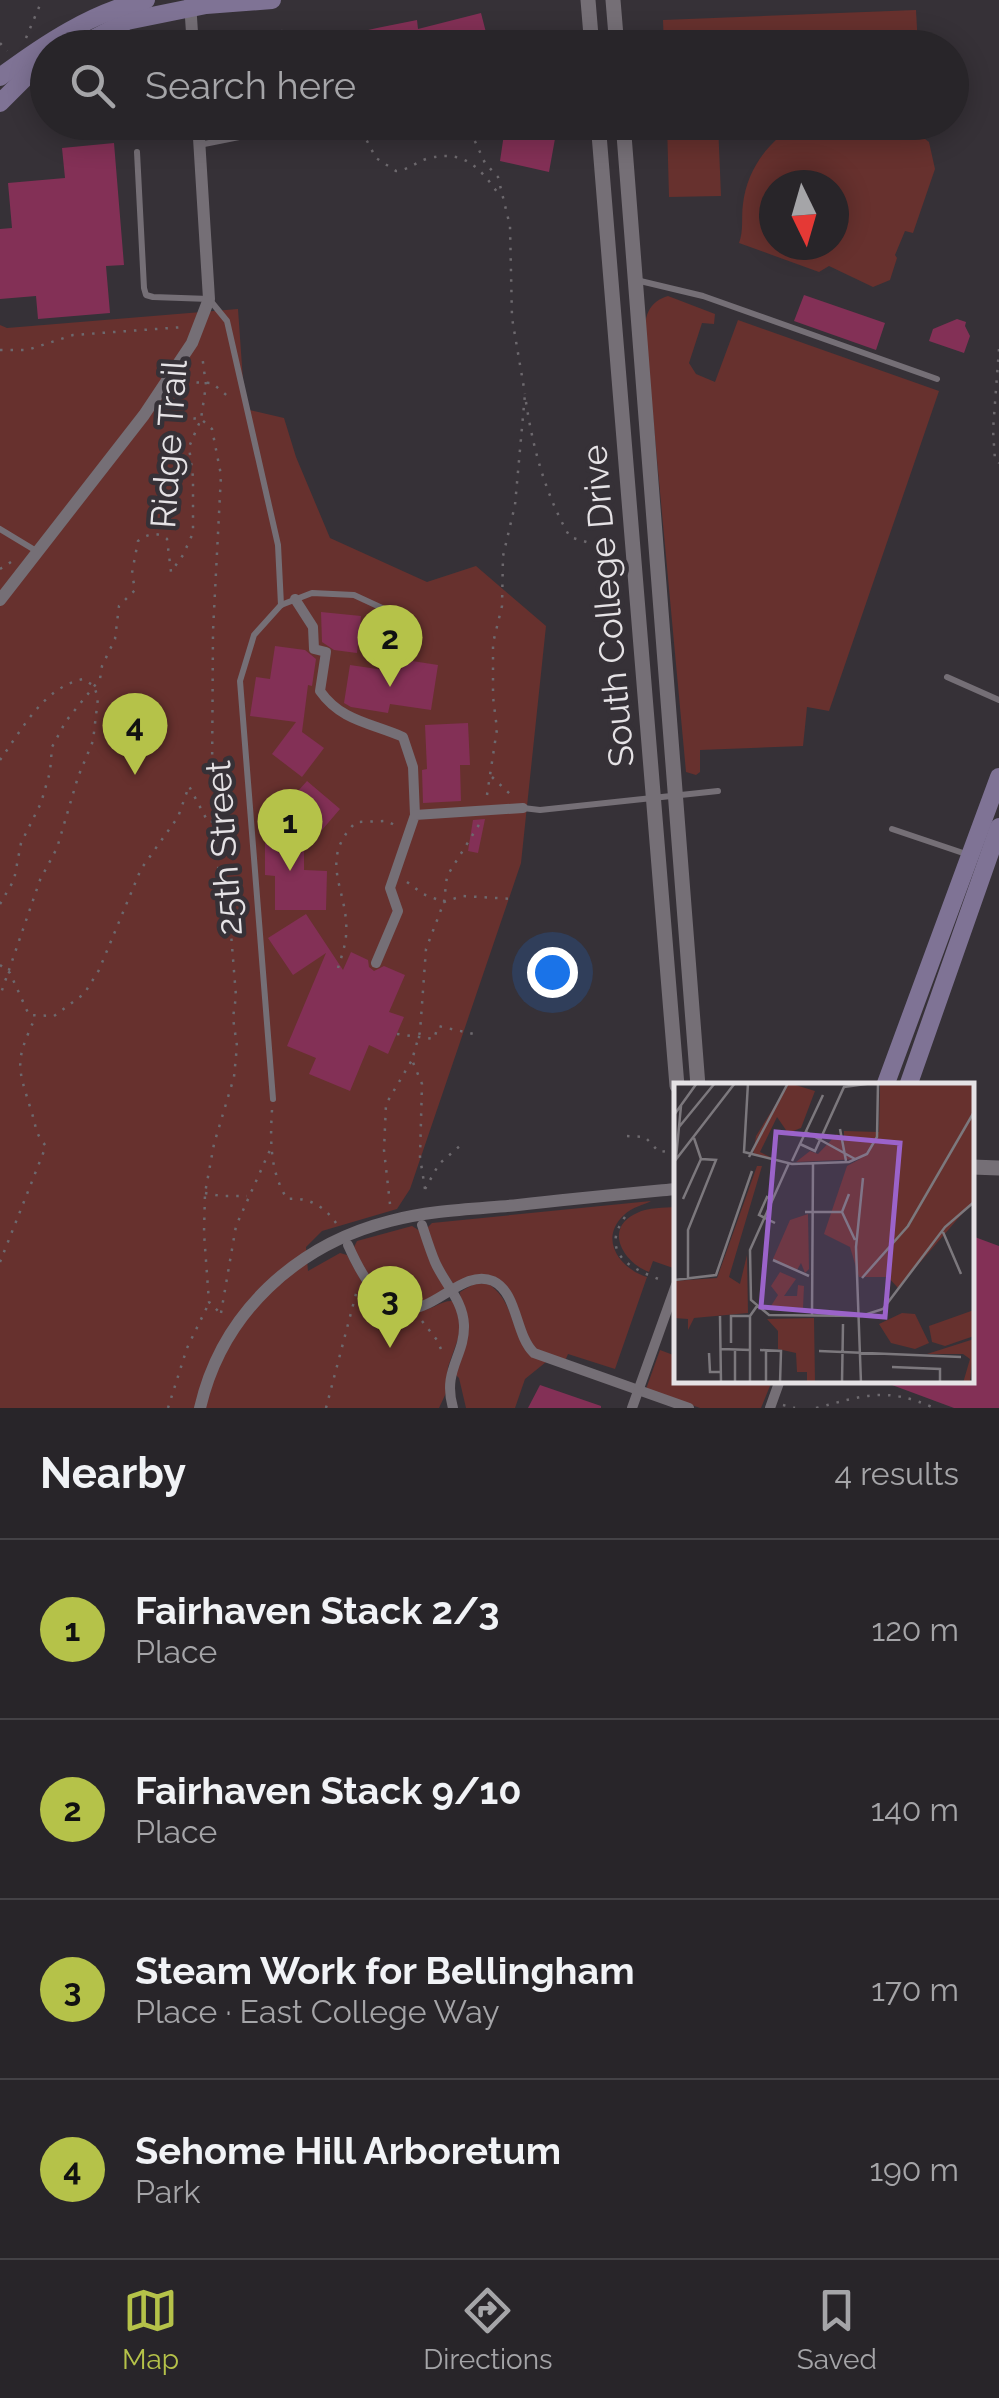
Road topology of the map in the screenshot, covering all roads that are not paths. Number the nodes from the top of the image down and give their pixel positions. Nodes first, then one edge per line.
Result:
1 (146, 0) edge
2 (272, 0) edge
3 (588, 0) edge
4 (614, 0) edge
5 (190, 4) edge
6 (73, 30) edge
7 (110, 30) edge
8 (192, 30) edge
9 (590, 30) edge
10 (616, 30) edge
11 (30, 56) edge
12 (30, 75) edge
13 (0, 77) edge
14 (0, 103) edge
15 (199, 140) edge
16 (224, 140) edge
17 (599, 140) edge
18 (624, 140) edge
19 (199, 145) junction
20 (137, 152) dead end
21 (636, 280) junction
22 (209, 298) junction
23 (938, 378) dead end
24 (4, 531) edge
25 (0, 543) edge
26 (38, 553) junction
27 (296, 599) junction
28 (0, 600) edge
29 (282, 606) junction
30 (414, 642) dead end
31 (947, 677) dead end
32 (999, 700) edge
33 (999, 777) edge
34 (718, 791) dead end
35 (677, 793) junction
36 (654, 799) junction
37 (523, 808) joint
38 (415, 815) junction
39 (999, 827) edge
40 (892, 830) dead end
41 (985, 862) edge
42 (376, 963) dead end
43 (677, 1083) edge
44 (698, 1083) edge
45 (886, 1083) edge
46 (909, 1083) edge
47 (273, 1099) road end
48 (974, 1167) edge
49 (999, 1168) edge
50 (674, 1189) edge
51 (418, 1220) junction
52 (348, 1246) dead end
53 (674, 1291) edge
54 (452, 1292) junction
55 (638, 1390) junction
56 (200, 1408) edge
57 (453, 1408) edge
58 (632, 1408) edge
59 (688, 1408) edge

1 - 6 main road
2 - 5 main road
3 - 9 street
4 - 10 street
5 - 7 main road
5 - 8 street
11 - 13 main road
12 - 14 main road
15 - 19 street
16 - 19 lane
17 - 36 street, South College Drive
18 - 21 street, South College Drive
19 - 22 street
20 - 22 lane
21 - 23 lane
21 - 35 street, South College Drive
22 - 26 street
22 - 29 lane
24 - 25 lane
24 - 26 lane
26 - 28 street
27 - 29 lane, 25th Street
27 - 30 lane, 25th Street
27 - 38 street
29 - 47 lane, 25th Street
31 - 32 lane
33 - 41 main road
34 - 35 lane
35 - 36 lane
35 - 44 street, South College Drive
36 - 37 lane
36 - 43 street, South College Drive
37 - 38 street
38 - 42 street
39 - 41 main road
40 - 41 lane
41 - 45 main road
41 - 46 main road
48 - 49 street
50 - 51 street
51 - 54 street
51 - 56 street
52 - 54 street
53 - 55 street
54 - 55 street
54 - 57 street
55 - 58 street
55 - 59 street

